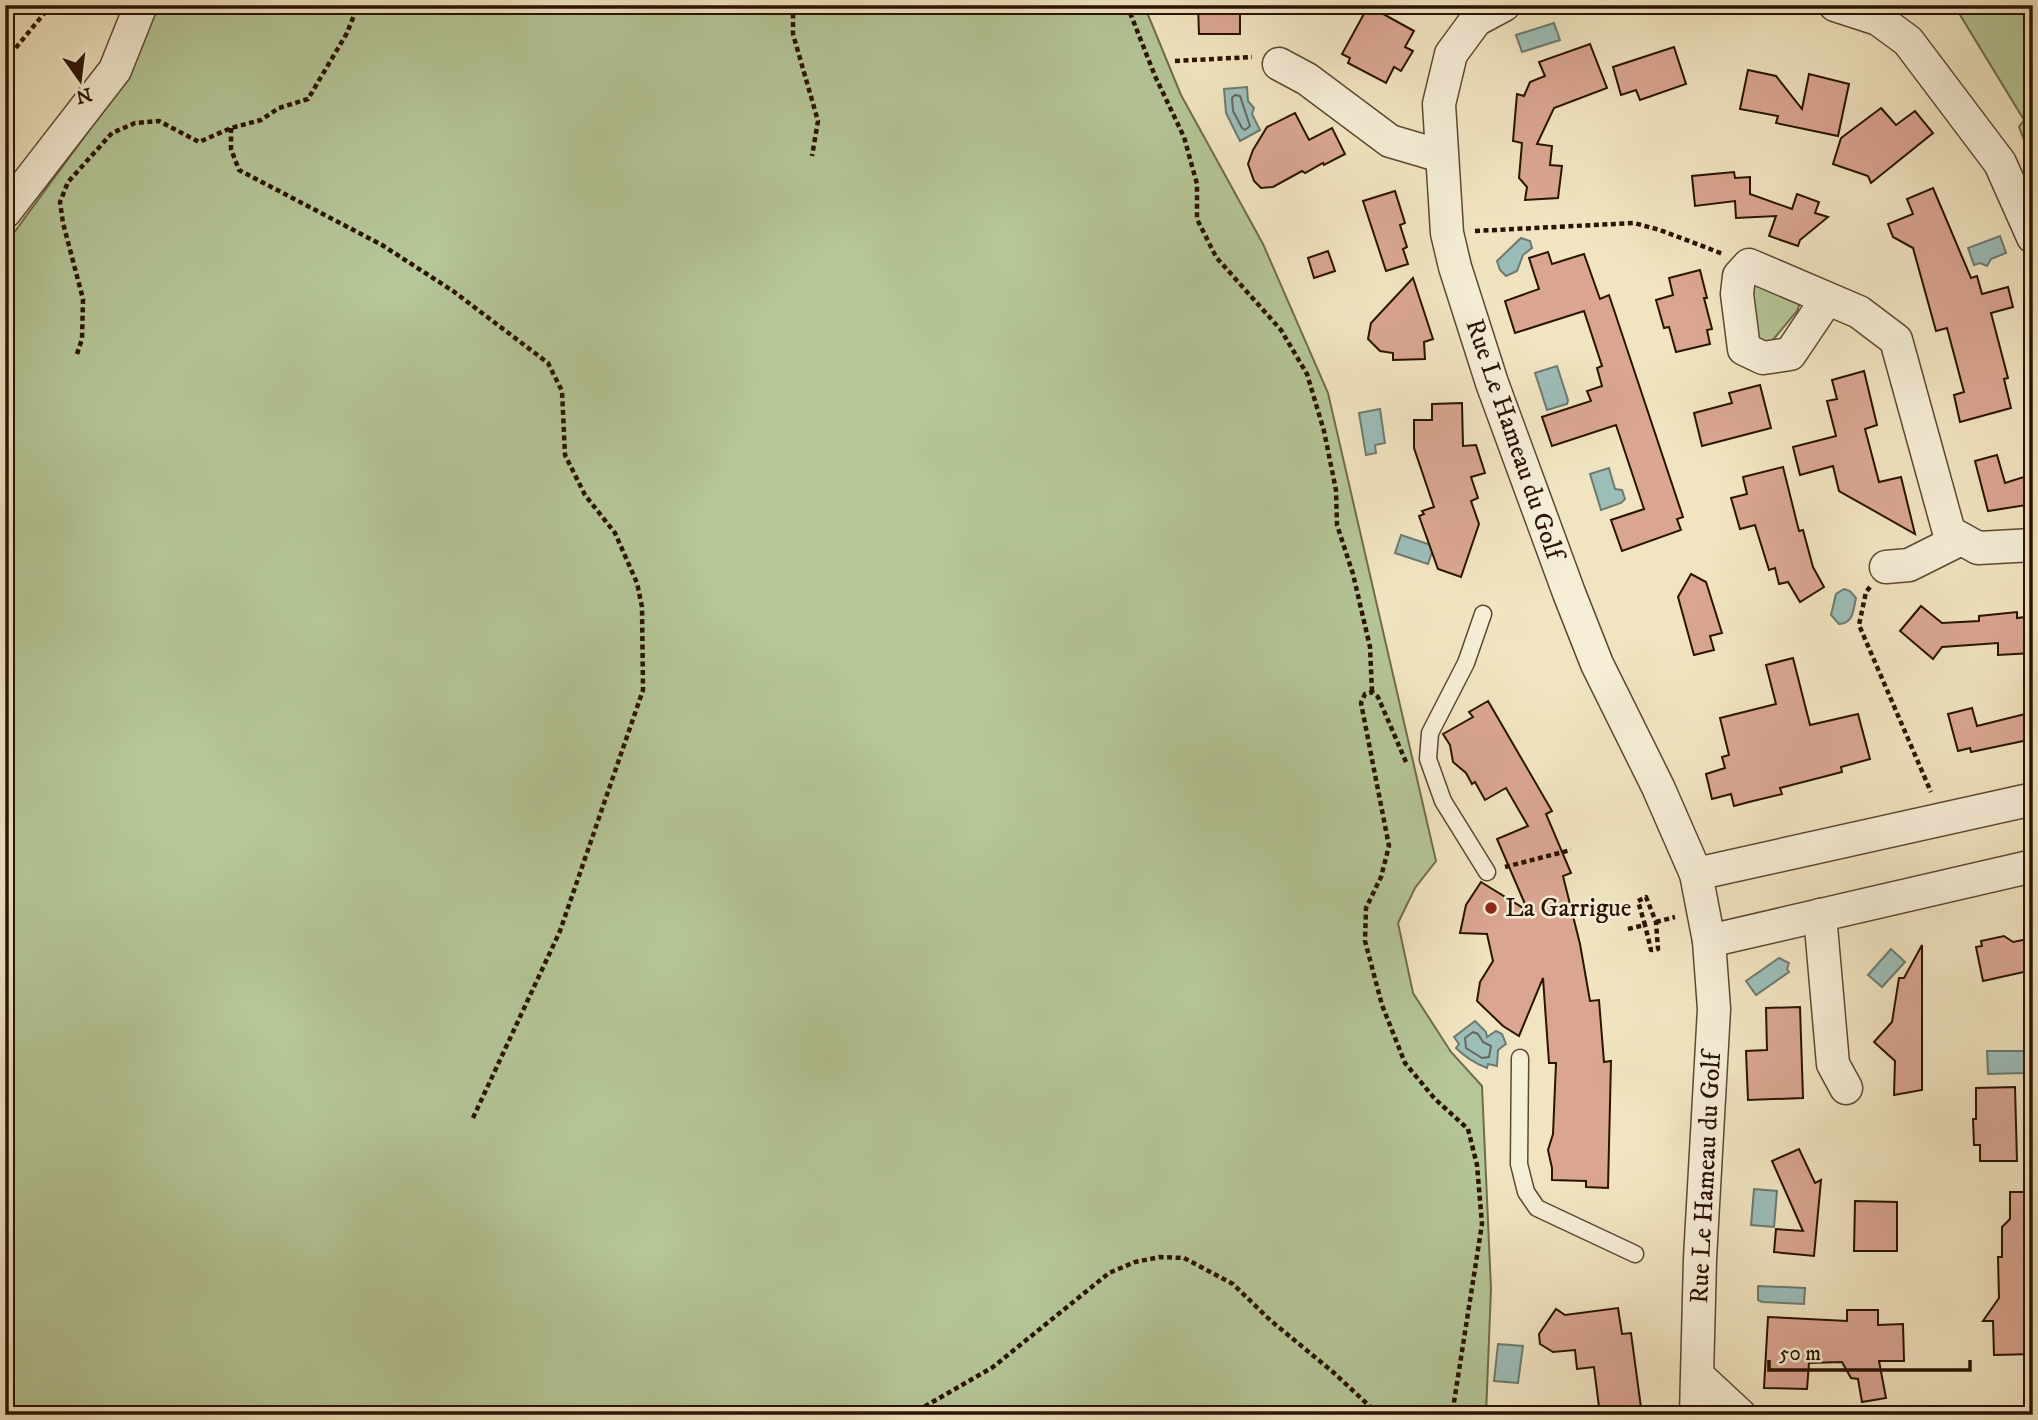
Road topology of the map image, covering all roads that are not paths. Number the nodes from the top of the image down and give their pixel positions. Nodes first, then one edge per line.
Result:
1 (141, 5) edge
2 (1835, 5) edge
3 (1496, 7) edge
4 (1279, 64) road end
5 (1441, 156) junction
6 (5, 212) edge
7 (2033, 237) edge
8 (1826, 299) junction
9 (1961, 539) junction
10 (2033, 545) edge
11 (1886, 567) road end
12 (1483, 614) dead end
13 (2033, 799) edge
14 (2033, 866) edge
15 (1487, 872) road end
16 (1696, 874) junction
17 (1820, 915) junction
18 (1709, 941) junction
19 (1520, 1058) dead end
20 (1846, 1088) dead end
21 (1635, 1254) dead end
22 (1698, 1376) junction
23 (1696, 1415) edge
24 (1740, 1415) edge

1 - 6 street
2 - 7 street
3 - 5 street, Rue Le Hameau du Golf
4 - 5 street
5 - 16 street, Rue Le Hameau du Golf
8 - 8 street
8 - 9 street
9 - 10 street
9 - 11 street
12 - 15 lane
13 - 16 street
14 - 17 street
16 - 18 street, Rue Le Hameau du Golf
17 - 18 street
17 - 20 street
18 - 22 street, Rue Le Hameau du Golf
19 - 21 lane
22 - 23 street, Rue Le Hameau du Golf
22 - 24 street

